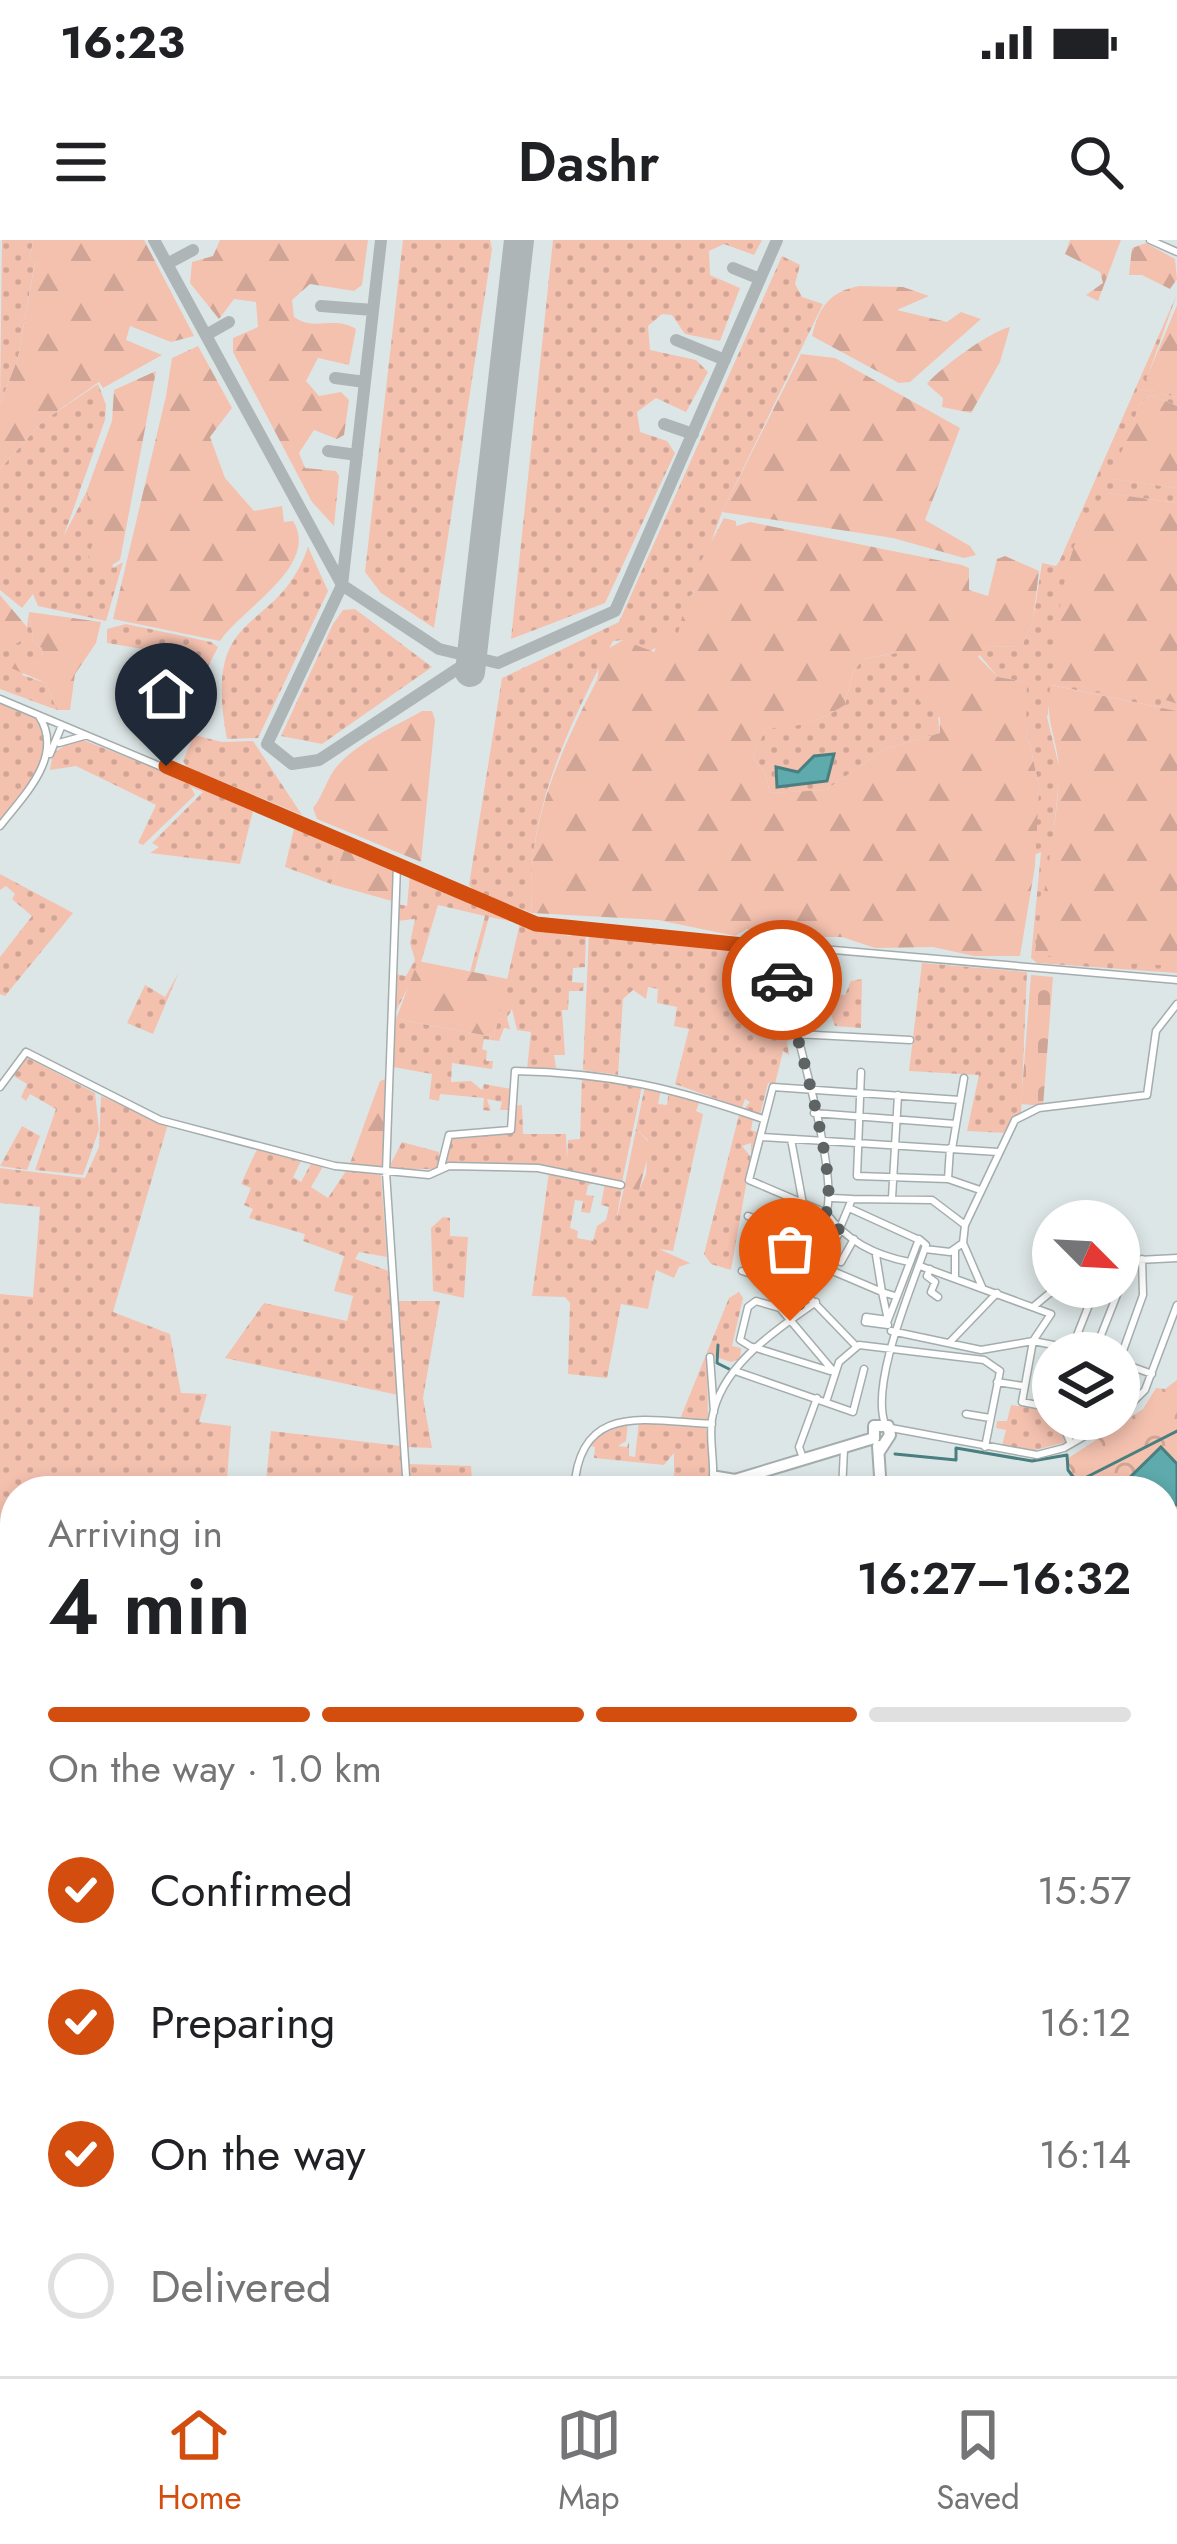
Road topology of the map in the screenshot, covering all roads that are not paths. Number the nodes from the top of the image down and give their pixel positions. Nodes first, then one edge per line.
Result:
1 (1150, 240) edge
2 (1177, 252) edge
3 (0, 699) edge
4 (39, 716) junction
5 (62, 725) junction
6 (88, 735) junction
7 (50, 738) junction
8 (58, 743) junction
9 (47, 757) junction
10 (0, 826) edge
11 (397, 865) junction
12 (774, 948) junction
13 (1177, 980) edge
14 (1177, 1004) edge
15 (796, 1034) junction
16 (910, 1040) dead end
17 (861, 1072) dead end
18 (964, 1078) dead end
19 (0, 1087) edge
20 (808, 1088) junction
21 (860, 1092) junction
22 (898, 1095) junction
23 (960, 1100) junction
24 (814, 1113) junction
25 (860, 1116) junction
26 (896, 1119) junction
27 (763, 1120) junction
28 (956, 1124) junction
29 (760, 1137) junction
30 (791, 1139) junction
31 (821, 1139) junction
32 (858, 1142) junction
33 (895, 1144) junction
34 (951, 1149) junction
35 (998, 1153) junction
36 (441, 1167) junction
37 (386, 1172) junction
38 (893, 1178) junction
39 (948, 1179) junction
40 (621, 1184) dead end
41 (980, 1190) junction
42 (832, 1198) junction
43 (892, 1198) junction
44 (803, 1204) junction
45 (850, 1204) junction
46 (826, 1213) junction
47 (748, 1216) dead end
48 (757, 1220) junction
49 (965, 1225) junction
50 (840, 1231) junction
51 (754, 1238) junction
52 (854, 1239) junction
53 (920, 1239) junction
54 (963, 1243) junction
55 (775, 1247) junction
56 (925, 1249) junction
57 (951, 1251) junction
58 (829, 1252) junction
59 (876, 1255) junction
60 (1142, 1258) joint
61 (1177, 1258) edge
62 (909, 1262) junction
63 (766, 1264) junction
64 (821, 1266) junction
65 (920, 1266) junction
66 (930, 1269) junction
67 (742, 1271) dead end
68 (955, 1278) junction
69 (982, 1287) junction
70 (882, 1292) junction
71 (806, 1293) junction
72 (997, 1293) junction
73 (895, 1296) junction
74 (938, 1297) dead end
75 (816, 1302) junction
76 (1177, 1305) edge
77 (1032, 1307) edge
78 (1035, 1308) edge
79 (791, 1320) junction
80 (891, 1327) junction
81 (1040, 1332) edge
82 (1130, 1332) edge
83 (1032, 1342) edge
84 (949, 1344) junction
85 (856, 1346) junction
86 (753, 1347) junction
87 (1032, 1347) edge
88 (815, 1349) junction
89 (889, 1350) junction
90 (981, 1350) junction
91 (710, 1357) dead end
92 (980, 1360) junction
93 (801, 1362) junction
94 (864, 1369) dead end
95 (1140, 1370) edge
96 (737, 1372) junction
97 (835, 1373) junction
98 (1152, 1374) junction
99 (997, 1382) junction
100 (1024, 1387) junction
101 (710, 1393) junction
102 (722, 1396) junction
103 (1140, 1398) edge
104 (822, 1400) junction
105 (1032, 1404) edge
106 (714, 1412) junction
107 (966, 1414) dead end
108 (990, 1418) junction
109 (712, 1424) junction
110 (879, 1436) junction
111 (1070, 1440) edge
112 (1079, 1440) edge
113 (1072, 1444) junction
114 (843, 1445) junction
115 (985, 1447) junction
116 (803, 1458) junction
117 (406, 1476) edge
118 (576, 1476) edge
119 (717, 1476) edge
120 (745, 1476) edge
121 (845, 1476) edge
122 (880, 1476) edge

1 - 2 street
3 - 4 street
4 - 5 street
4 - 7 street
5 - 6 street
5 - 7 street
5 - 8 street
6 - 8 street
6 - 11 street
7 - 9 street
8 - 9 street
9 - 10 street
11 - 12 street
11 - 37 street
12 - 13 street
12 - 15 street
14 - 35 street
15 - 16 street
15 - 20 street
17 - 21 street
18 - 23 street
19 - 37 street
20 - 21 street
20 - 24 street
20 - 27 street
21 - 22 street
21 - 25 street
22 - 23 street
22 - 26 street
23 - 28 street
24 - 25 street
24 - 31 street
25 - 26 street
25 - 32 street
26 - 28 street
26 - 33 street
27 - 29 street
27 - 36 street
28 - 34 street
29 - 30 street
29 - 44 street
30 - 31 street
30 - 44 street
31 - 32 street
31 - 42 street
32 - 33 street
32 - 38 street
33 - 34 street
33 - 38 street
34 - 35 street
34 - 39 street
35 - 41 street
36 - 37 street
36 - 40 street
37 - 117 street
38 - 39 street
38 - 43 street
39 - 41 street
41 - 49 street
42 - 45 street
42 - 46 street
43 - 45 street
43 - 49 street
44 - 46 street
45 - 50 street
45 - 53 street
46 - 50 street
47 - 48 street
48 - 51 street
48 - 58 street
49 - 54 street
50 - 52 street
50 - 58 street
51 - 55 street
51 - 63 street
52 - 58 street
52 - 59 street
53 - 56 street
53 - 57 street
53 - 62 street
54 - 57 street
54 - 69 street
55 - 63 street
55 - 63 street
56 - 57 street
56 - 65 street
57 - 68 street
58 - 64 street
59 - 62 street
59 - 70 street
60 - 61 street
60 - 82 street
62 - 73 street
64 - 70 street
64 - 71 street
65 - 66 street
65 - 80 street
66 - 68 street
66 - 74 street
67 - 71 street
68 - 69 street
69 - 72 street
70 - 73 street
70 - 80 street
71 - 75 street
71 - 79 street
72 - 77 street
72 - 84 street
73 - 80 street
75 - 79 street
75 - 85 street
76 - 98 street
78 - 81 street
79 - 86 street
79 - 86 street
79 - 88 street
80 - 84 street
80 - 89 street
83 - 90 street
84 - 90 street
85 - 89 street
85 - 97 street
86 - 93 street
86 - 96 street
87 - 100 street
88 - 93 street
88 - 97 street
89 - 92 street
89 - 110 street
90 - 92 street
91 - 101 street
92 - 99 street
93 - 97 street
94 - 104 street
95 - 98 street
96 - 102 street
96 - 104 street
97 - 104 street
98 - 103 street
99 - 100 street
99 - 108 street
100 - 105 street
101 - 102 street
101 - 106 street
102 - 106 street
104 - 116 street
106 - 109 street
107 - 108 street
108 - 115 street
109 - 118 street
109 - 119 street
110 - 114 main road
110 - 115 street
110 - 122 main road
111 - 113 street
112 - 113 street
113 - 115 street
114 - 116 main road
114 - 121 street
116 - 120 main road

